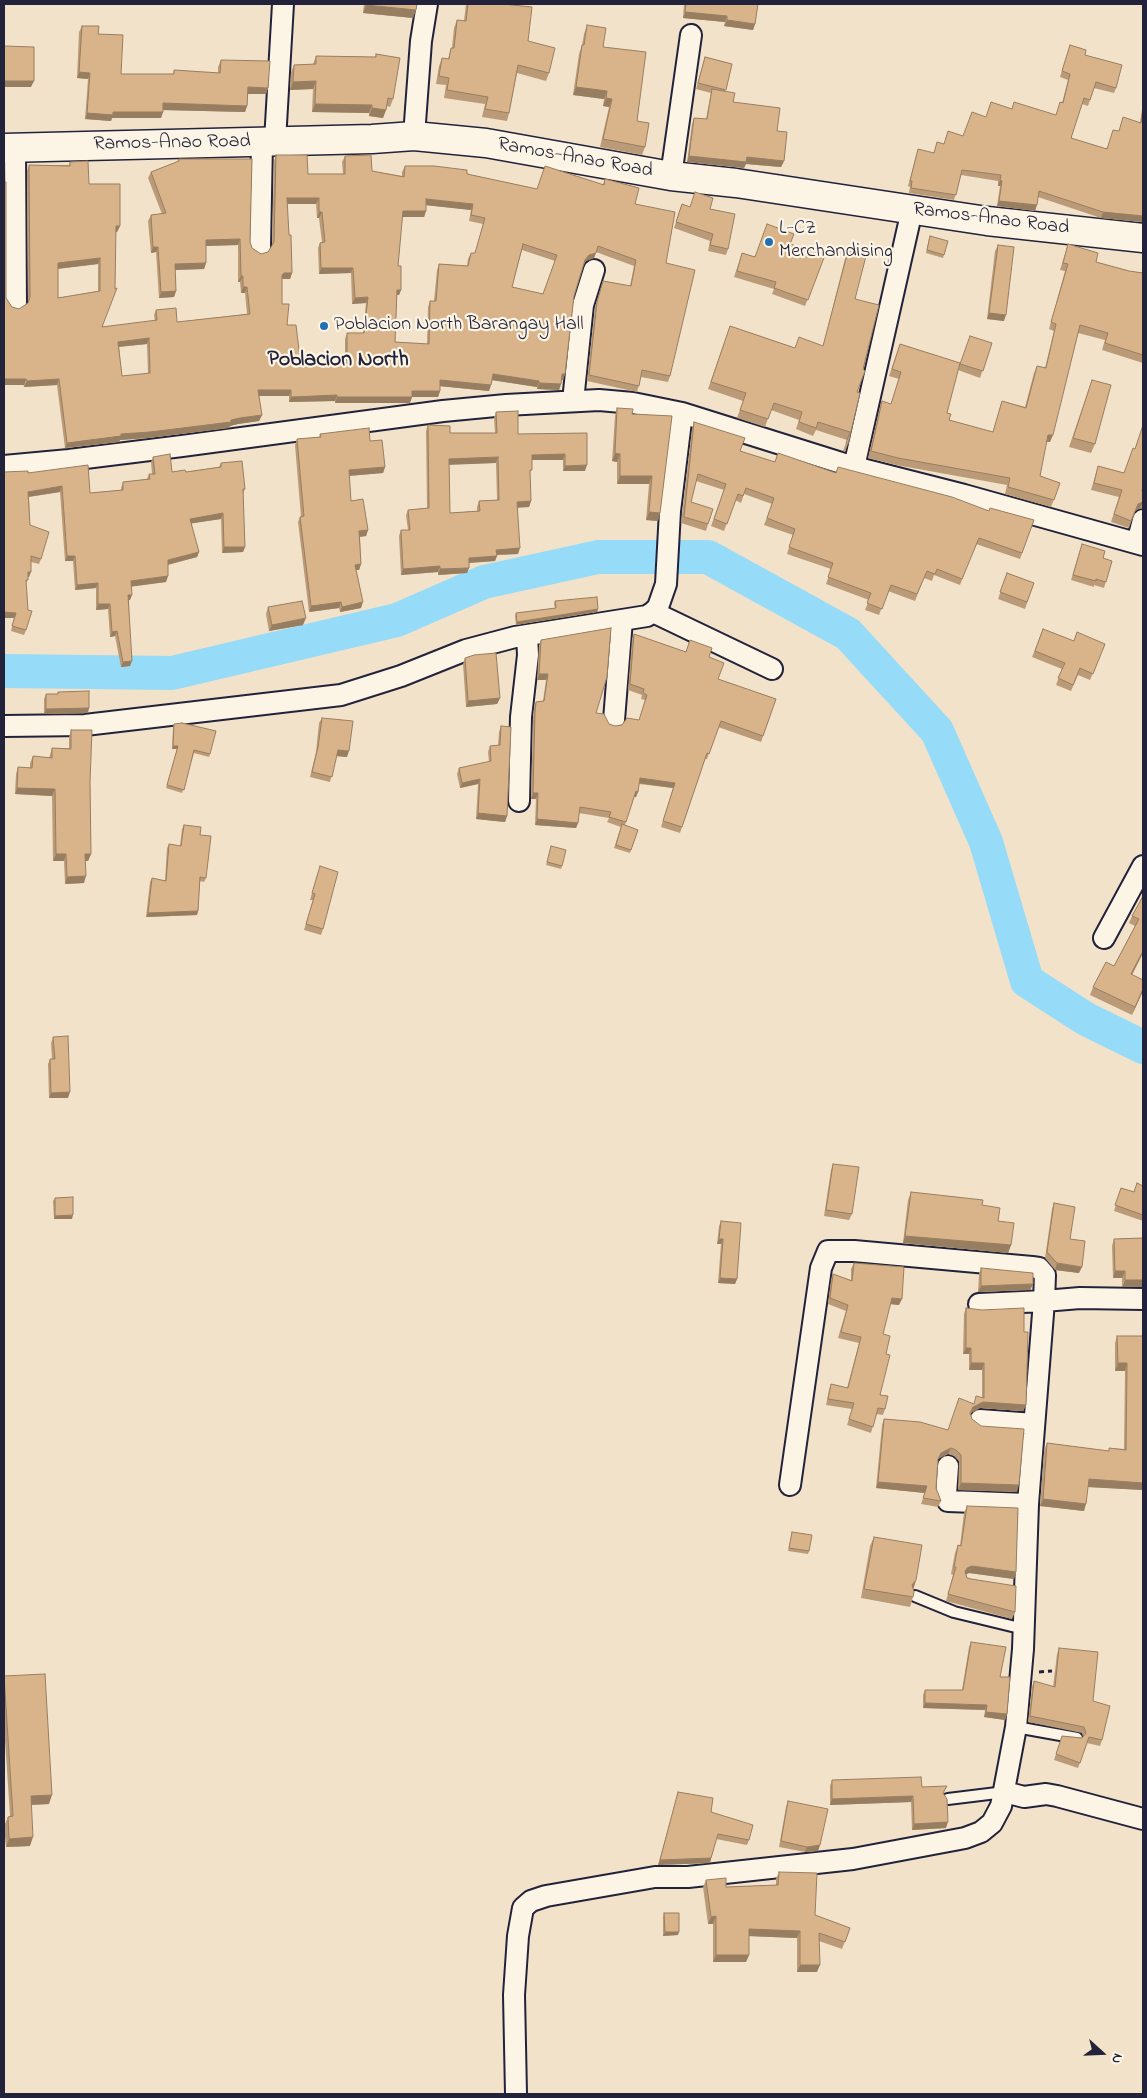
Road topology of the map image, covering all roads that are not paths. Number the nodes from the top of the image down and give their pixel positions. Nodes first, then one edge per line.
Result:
1 (283, 4) edge
2 (427, 4) edge
3 (691, 35) dead end
4 (414, 136) junction
5 (269, 142) junction
6 (9, 148) edge
7 (671, 176) junction
8 (912, 210) junction
9 (1143, 238) edge
10 (260, 248) dead end
11 (594, 270) dead end
12 (16, 303) dead end
13 (574, 401) junction
14 (682, 413) junction
15 (4, 466) edge
16 (854, 467) junction
17 (1143, 520) edge
18 (1140, 544) edge
19 (653, 612) junction
20 (622, 620) junction
21 (527, 635) junction
22 (772, 669) dead end
23 (614, 720) dead end
24 (4, 726) edge
25 (519, 801) dead end
26 (1143, 866) edge
27 (1104, 938) dead end
28 (1143, 1298) edge
29 (1044, 1301) junction
30 (979, 1304) dead end
31 (980, 1420) dead end
32 (1034, 1424) junction
33 (948, 1466) dead end
34 (790, 1486) dead end
35 (1028, 1504) junction
36 (916, 1596) edge
37 (1024, 1629) junction
38 (1016, 1727) junction
39 (1077, 1738) edge
40 (1004, 1792) junction
41 (948, 1799) edge
42 (1143, 1819) edge
43 (516, 2094) edge

1 - 5 street
2 - 4 street
3 - 7 street
4 - 5 main road, Ramos-Anao Road
4 - 7 main road, Ramos-Anao Road
5 - 6 main road, Ramos-Anao Road
5 - 10 street
6 - 12 street
7 - 8 main road, Ramos-Anao Road
8 - 9 main road, Ramos-Anao Road
8 - 16 street
11 - 13 street
13 - 14 street
13 - 15 street
14 - 16 street
14 - 19 street
16 - 18 street
17 - 18 street
19 - 20 street
19 - 22 street
20 - 21 street
20 - 23 street
21 - 24 street
21 - 25 street
26 - 27 street
28 - 29 street
29 - 30 street
29 - 32 street
29 - 34 street
31 - 32 street
32 - 35 street
33 - 35 street
35 - 37 street
36 - 37 lane
37 - 38 street
38 - 39 lane
38 - 40 street
40 - 41 lane
40 - 42 street
40 - 43 street

